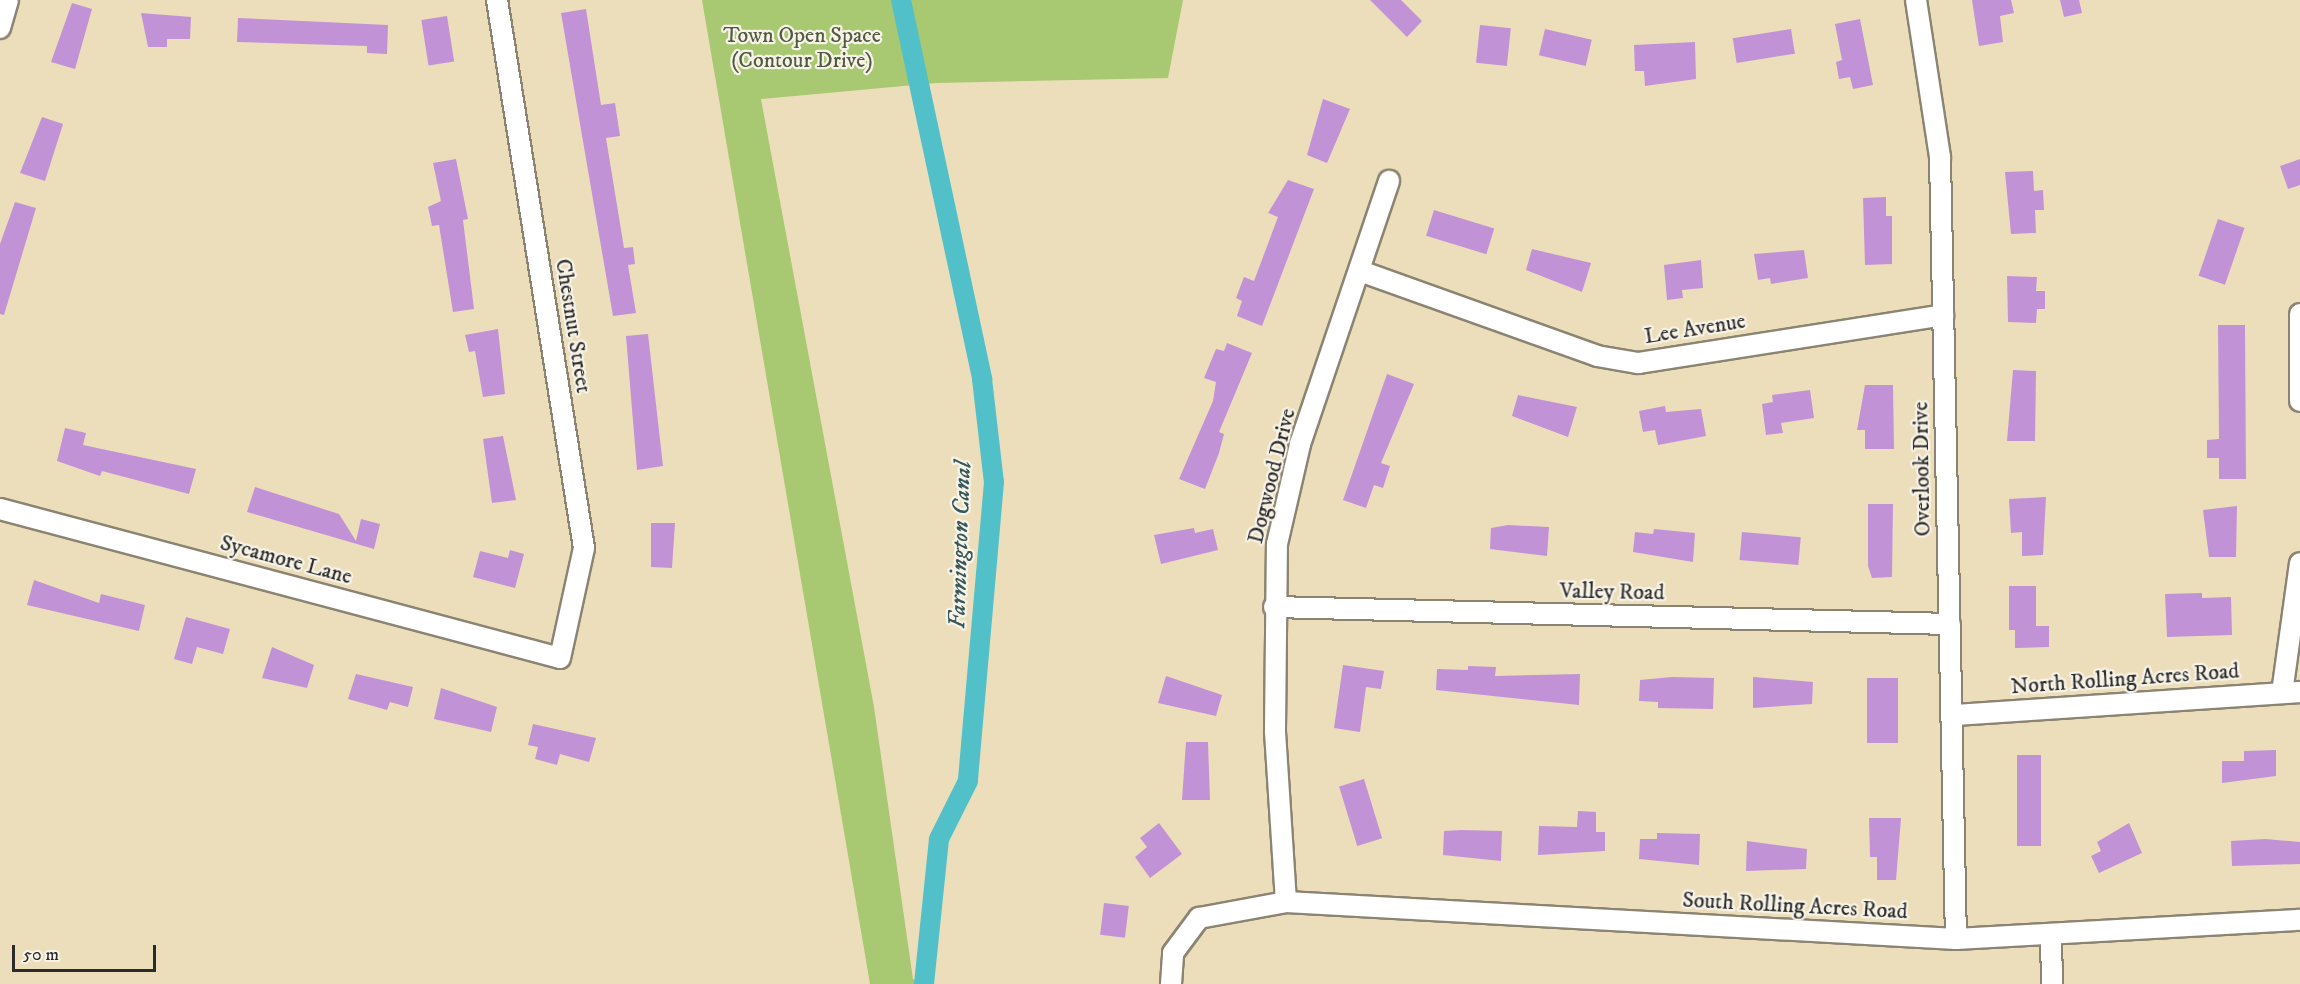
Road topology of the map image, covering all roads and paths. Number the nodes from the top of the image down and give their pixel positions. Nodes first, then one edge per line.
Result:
1 (8, 0) edge
2 (497, 0) edge
3 (1916, 0) edge
4 (0, 28) edge
5 (1389, 181) dead end
6 (1360, 271) junction
7 (2300, 314) edge
8 (1943, 315) junction
9 (2300, 401) edge
10 (0, 509) edge
11 (2300, 563) edge
12 (1274, 607) junction
13 (1950, 624) junction
14 (560, 658) joint
15 (2291, 692) edge
16 (1954, 715) junction
17 (1286, 902) junction
18 (2300, 920) edge
19 (2051, 936) junction
20 (1956, 939) junction
21 (1171, 984) edge
22 (2052, 984) edge

1 - 4 street
2 - 14 street, Chestnut Street
3 - 8 street, Overlook Drive
5 - 6 street, Dogwood Drive
6 - 8 street, Lee Avenue
6 - 12 street, Dogwood Drive
7 - 9 street
8 - 13 street, Overlook Drive
10 - 14 street, Sycamore Lane
11 - 15 street
12 - 13 street, Valley Road
12 - 17 street, Dogwood Drive
13 - 16 street, Overlook Drive
15 - 16 street, North Rolling Acres Road
16 - 20 street, Overlook Drive
17 - 20 street, South Rolling Acres Road
17 - 21 street, South Rolling Acres Road
18 - 19 street, South Rolling Acres Road
19 - 20 street, South Rolling Acres Road
19 - 22 street

